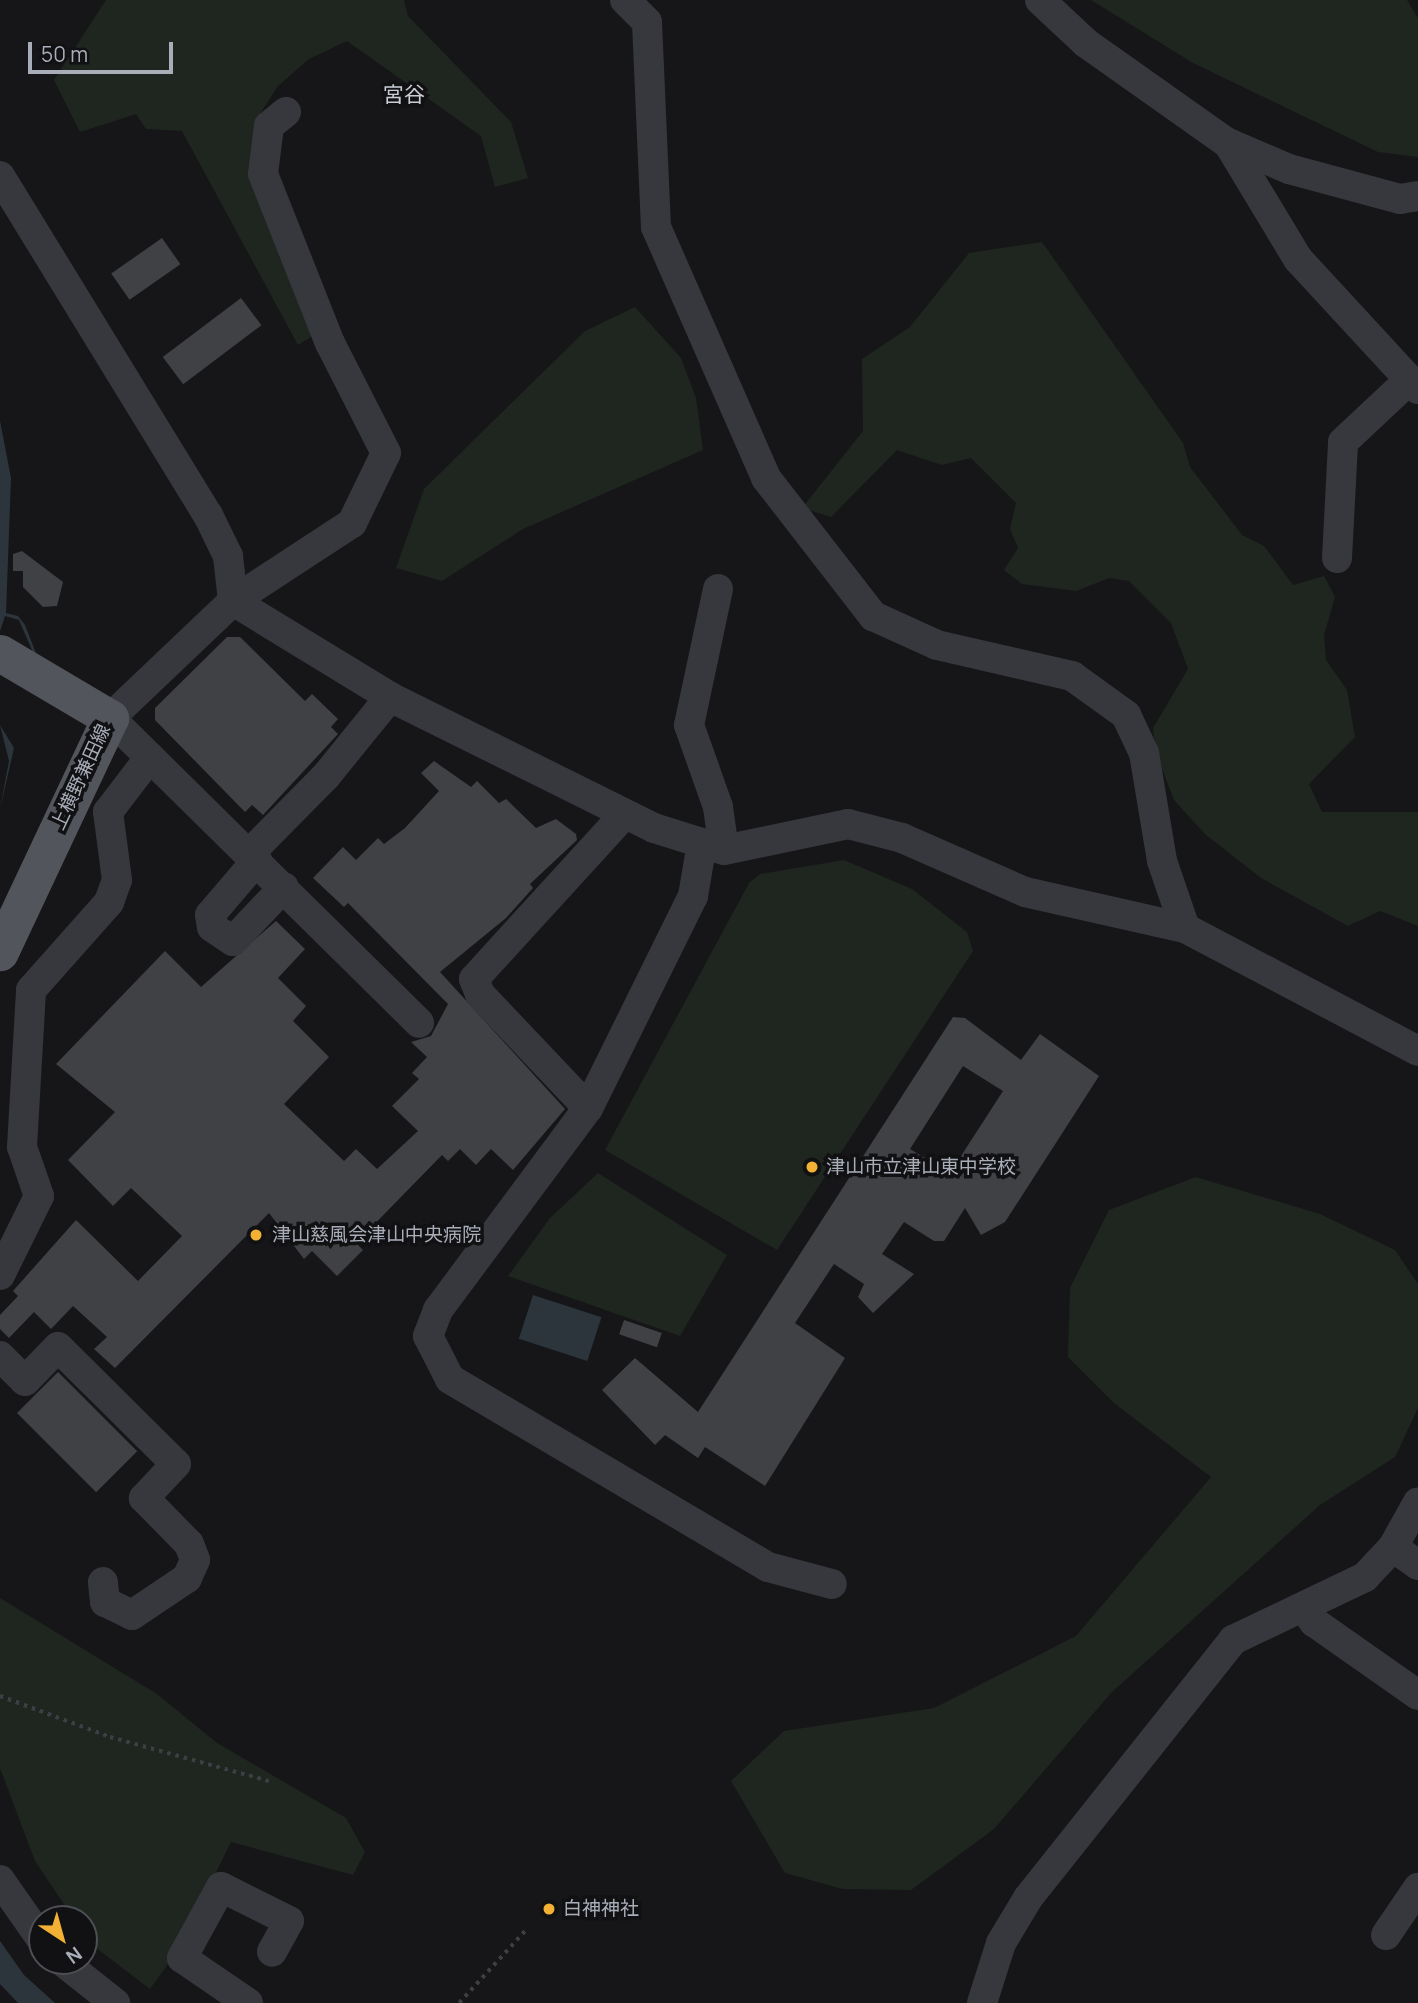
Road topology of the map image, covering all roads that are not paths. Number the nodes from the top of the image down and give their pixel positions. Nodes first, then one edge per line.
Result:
1 (625, 0) edge
2 (1040, 0) edge
3 (286, 111) dead end
4 (1226, 142) junction
5 (0, 176) edge
6 (1418, 196) edge
7 (1413, 385) edge
8 (1337, 558) dead end
9 (718, 589) dead end
10 (233, 601) junction
11 (4, 657) edge
12 (390, 697) junction
13 (110, 718) junction
14 (150, 757) junction
15 (624, 814) junction
16 (713, 847) junction
17 (253, 857) junction
18 (284, 887) junction
19 (1185, 928) junction
20 (0, 952) edge
21 (419, 1023) dead end
22 (1418, 1051) edge
23 (588, 1108) junction
24 (0, 1275) edge
25 (0, 1356) edge
26 (1418, 1502) edge
27 (1393, 1547) junction
28 (1418, 1565) edge
29 (103, 1581) dead end
30 (832, 1584) dead end
31 (1303, 1607) junction
32 (1418, 1695) edge
33 (0, 1880) edge
34 (1418, 1888) edge
35 (28, 1920) edge
36 (1385, 1935) dead end
37 (272, 1952) dead end
38 (80, 1975) edge
39 (115, 2003) edge
40 (248, 2003) edge
41 (982, 2003) edge

1 - 19 street
2 - 4 street
3 - 10 street
4 - 6 street
4 - 7 street
5 - 10 street
7 - 8 street
9 - 16 street
10 - 12 street
10 - 13 street
11 - 13 main road, 上横野兼田線
12 - 15 street
12 - 17 street
13 - 14 street
13 - 20 main road, 上横野兼田線
14 - 17 street
14 - 24 street
15 - 16 street
15 - 23 street
16 - 19 street
16 - 23 street
17 - 18 street
17 - 18 street
18 - 21 street
19 - 22 street
23 - 30 street
25 - 29 street
26 - 27 street
27 - 28 street
27 - 31 street
31 - 32 street
31 - 41 street
33 - 35 street
34 - 36 street
37 - 40 street
38 - 39 street

